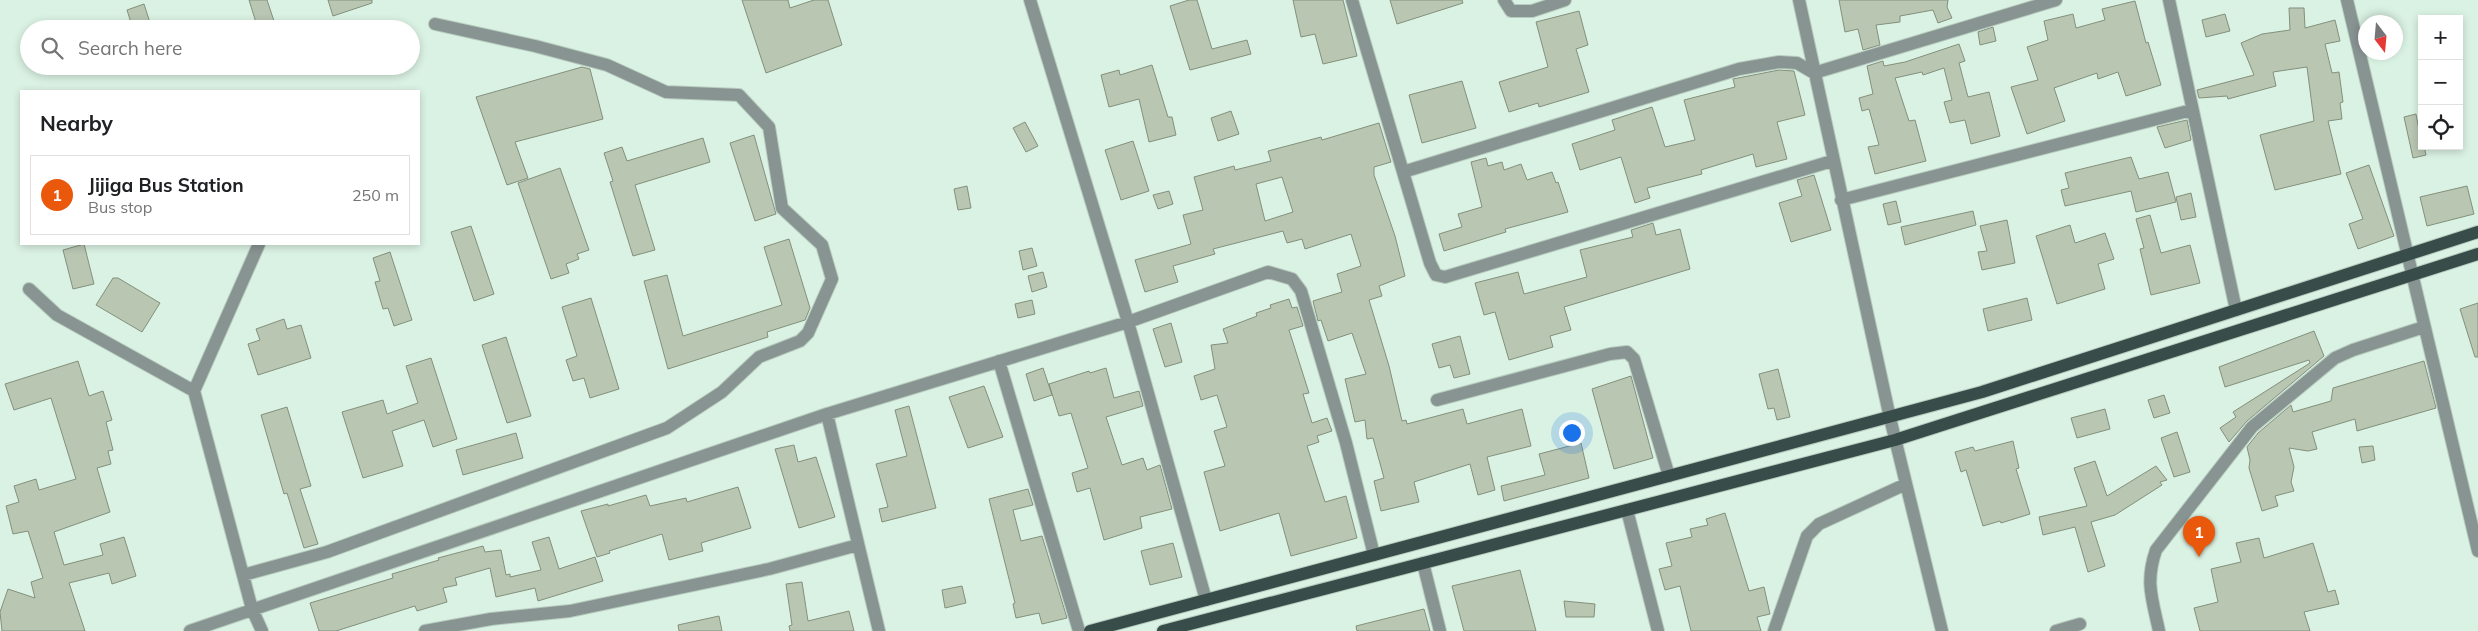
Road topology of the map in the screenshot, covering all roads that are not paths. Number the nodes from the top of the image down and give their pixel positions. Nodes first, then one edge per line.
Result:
1 (1030, 0) edge
2 (1352, 0) edge
3 (1504, 0) edge
4 (1565, 0) edge
5 (1799, 0) edge
6 (2056, 0) edge
7 (2169, 0) edge
8 (2347, 0) edge
9 (435, 24) dead end
10 (1814, 73) junction
11 (2192, 110) junction
12 (1832, 161) junction
13 (1403, 172) junction
14 (1841, 200) junction
15 (2478, 232) edge
16 (259, 245) edge
17 (2478, 254) edge
18 (2407, 255) junction
19 (2411, 276) junction
20 (29, 289) dead end
21 (2236, 310) junction
22 (1128, 322) junction
23 (2424, 327) junction
24 (999, 361) junction
25 (194, 391) junction
26 (1437, 400) dead end
27 (827, 414) junction
28 (1890, 418) junction
29 (1895, 440) junction
30 (1668, 476) junction
31 (1906, 484) junction
32 (1627, 510) junction
33 (858, 544) junction
34 (2478, 551) edge
35 (1374, 555) junction
36 (1423, 563) junction
37 (243, 574) junction
38 (1206, 600) junction
39 (252, 609) junction
40 (2080, 624) dead end
41 (1188, 628) edge
42 (190, 631) edge
43 (262, 631) edge
44 (425, 631) edge
45 (879, 631) edge
46 (1079, 631) edge
47 (1090, 631) edge
48 (1163, 631) edge
49 (1440, 631) edge
50 (1658, 631) edge
51 (1774, 631) edge
52 (1942, 631) edge
53 (2056, 631) edge
54 (2159, 631) edge

1 - 22 street
2 - 13 street
3 - 4 street
5 - 10 street
6 - 10 street
7 - 11 street
8 - 18 street
9 - 37 street
10 - 12 street
10 - 13 street
11 - 14 street
11 - 21 street
12 - 13 street
12 - 14 street
14 - 28 street
15 - 18 main road
16 - 25 street
17 - 19 main road
18 - 19 street
18 - 21 main road
19 - 23 street
19 - 29 main road
20 - 25 street
21 - 28 main road
22 - 24 street
22 - 35 street
22 - 38 street
23 - 34 street
23 - 54 street
24 - 27 street
24 - 46 street
25 - 37 street
26 - 30 street
27 - 33 street
27 - 39 street
28 - 29 street
28 - 30 main road
29 - 31 street
29 - 32 main road
30 - 35 main road
31 - 51 street
31 - 52 street
32 - 36 main road
32 - 50 street
33 - 44 street
33 - 45 street
35 - 38 main road
36 - 41 main road
36 - 49 street
37 - 39 street
38 - 47 main road
39 - 42 street
39 - 43 street
40 - 53 street
41 - 48 main road

